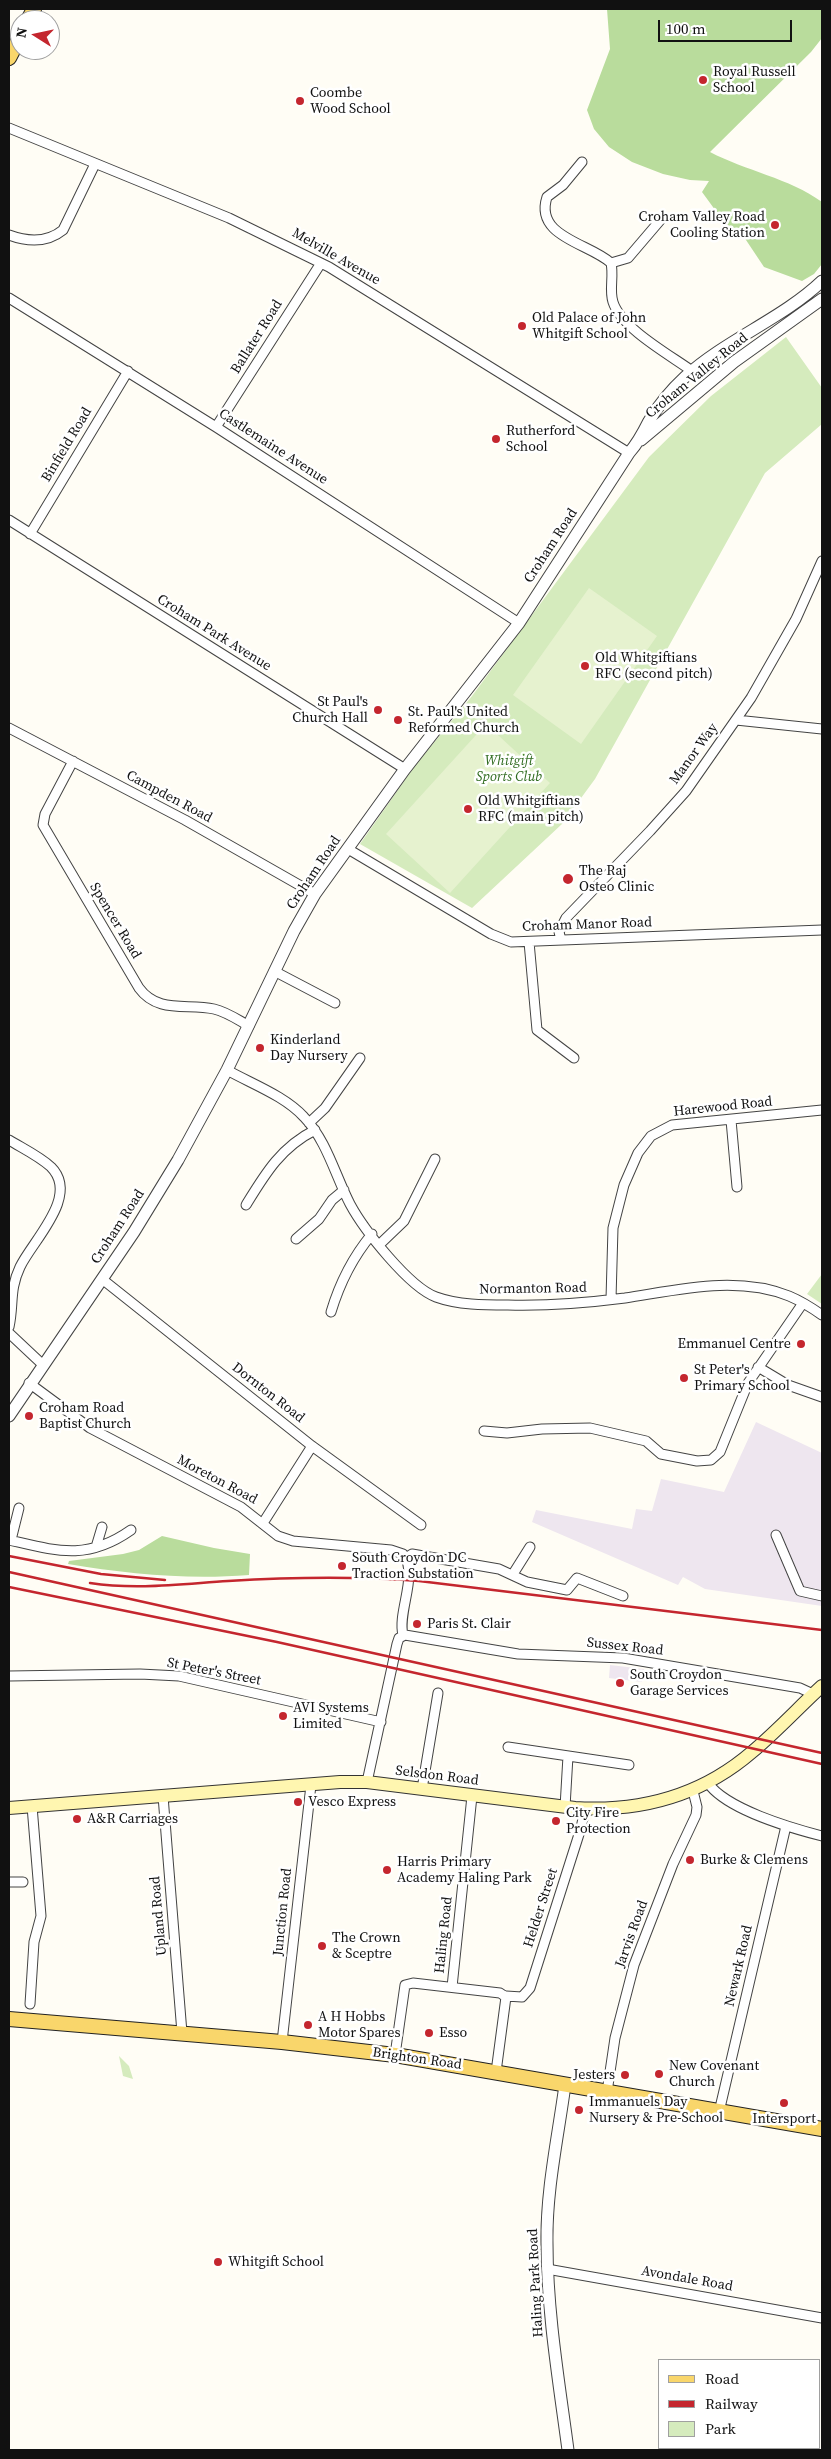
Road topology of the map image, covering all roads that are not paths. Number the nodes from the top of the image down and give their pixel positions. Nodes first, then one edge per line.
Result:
1 (9, 128) edge
2 (582, 162) dead end
3 (96, 164) junction
4 (662, 217) dead end
5 (9, 236) edge
6 (321, 263) junction
7 (611, 263) junction
8 (822, 282) edge
9 (9, 298) edge
10 (822, 298) edge
11 (128, 371) junction
12 (692, 371) junction
13 (666, 397) joint
14 (216, 427) junction
15 (640, 442) junction
16 (629, 453) junction
17 (9, 520) edge
18 (30, 534) junction
19 (822, 561) edge
20 (519, 623) junction
21 (736, 720) junction
22 (9, 728) edge
23 (822, 729) edge
24 (73, 761) junction
25 (405, 769) junction
26 (348, 849) junction
27 (314, 894) junction
28 (822, 930) edge
29 (561, 940) junction
30 (529, 942) junction
31 (274, 972) junction
32 (335, 1003) dead end
33 (249, 1026) junction
34 (360, 1058) dead end
35 (574, 1058) dead end
36 (227, 1070) junction
37 (822, 1110) edge
38 (731, 1120) junction
39 (312, 1126) junction
40 (9, 1140) edge
41 (435, 1159) dead end
42 (737, 1187) dead end
43 (344, 1190) junction
44 (246, 1205) dead end
45 (372, 1234) junction
46 (296, 1239) dead end
47 (380, 1244) junction
48 (102, 1279) junction
49 (611, 1299) junction
50 (803, 1303) junction
51 (331, 1312) dead end
52 (822, 1315) edge
53 (9, 1327) edge
54 (9, 1333) edge
55 (42, 1364) junction
56 (758, 1367) junction
57 (29, 1383) junction
58 (822, 1397) edge
59 (9, 1416) edge
60 (484, 1431) dead end
61 (312, 1446) junction
62 (19, 1508) dead end
63 (421, 1525) dead end
64 (266, 1526) junction
65 (102, 1527) dead end
66 (131, 1530) dead end
67 (776, 1535) dead end
68 (10, 1540) edge
69 (96, 1547) junction
70 (530, 1547) dead end
71 (406, 1558) junction
72 (513, 1574) junction
73 (623, 1596) dead end
74 (822, 1596) edge
75 (403, 1635) junction
76 (9, 1676) edge
77 (818, 1690) edge
78 (438, 1693) dead end
79 (381, 1722) junction
80 (508, 1747) dead end
81 (568, 1756) junction
82 (629, 1765) dead end
83 (367, 1782) junction
84 (708, 1783) junction
85 (311, 1785) junction
86 (422, 1789) junction
87 (693, 1791) junction
88 (163, 1796) junction
89 (472, 1796) junction
90 (32, 1806) junction
91 (565, 1807) junction
92 (9, 1808) edge
93 (585, 1809) junction
94 (786, 1826) junction
95 (822, 1836) edge
96 (9, 1882) edge
97 (23, 1882) dead end
98 (452, 1987) junction
99 (506, 1996) junction
100 (30, 2004) dead end
101 (9, 2019) edge
102 (182, 2033) junction
103 (282, 2042) junction
104 (395, 2055) junction
105 (496, 2072) junction
106 (565, 2085) junction
107 (607, 2092) junction
108 (719, 2112) junction
109 (822, 2130) edge
110 (548, 2269) junction
111 (822, 2318) edge
112 (568, 2450) edge

1 - 3 street, Melville Avenue
2 - 7 street
3 - 5 street
3 - 6 street, Melville Avenue
4 - 7 street
6 - 14 street, Ballater Road
6 - 16 street, Melville Avenue
7 - 12 street
8 - 12 street, Croham Valley Road
9 - 11 street, Castlemaine Avenue
10 - 15 street, Croham Valley Road
11 - 14 street, Castlemaine Avenue
11 - 18 street, Binfield Road
12 - 13 street, Croham Valley Road
13 - 15 street, Croham Road
14 - 20 street, Castlemaine Avenue
15 - 16 street, Croham Road
16 - 20 street, Croham Road
17 - 18 street, Croham Park Avenue
18 - 25 street, Croham Park Avenue
19 - 21 street, Manor Way
20 - 25 street, Croham Road
21 - 23 street
21 - 29 street, Manor Way
22 - 24 street, Campden Road
24 - 27 street, Campden Road
24 - 33 street, Spencer Road
25 - 26 street, Croham Road
26 - 27 street, Croham Road
26 - 30 street, Croham Manor Road
27 - 31 street, Croham Road
28 - 29 street, Croham Manor Road
29 - 30 street, Croham Manor Road
30 - 35 street
31 - 32 street
31 - 33 street, Croham Road
33 - 36 street, Croham Road
34 - 39 street
36 - 39 street, Normanton Road
36 - 48 street, Croham Road
37 - 38 street, Harewood Road
38 - 42 street
38 - 49 street, Harewood Road
39 - 43 street, Normanton Road
39 - 44 street
40 - 53 street
41 - 47 street
43 - 45 street, Normanton Road
43 - 46 street
45 - 47 street, Normanton Road
45 - 51 street
47 - 49 street, Normanton Road
48 - 55 street, Croham Road
48 - 61 street, Dornton Road
49 - 50 street, Normanton Road
50 - 52 street, Normanton Road
50 - 56 street
54 - 55 street
55 - 57 street, Croham Road
56 - 58 street
56 - 60 street
57 - 59 street, Croham Road
57 - 64 street, Moreton Road
61 - 63 street, Dornton Road
61 - 64 street
62 - 68 street
64 - 71 street, Moreton Road
65 - 69 street
66 - 69 street
67 - 74 street
68 - 69 street
70 - 72 street
71 - 72 street
71 - 75 street
72 - 73 street
75 - 77 street, Sussex Road
75 - 79 street
76 - 79 street, St Peter's Street
77 - 84 main road, Selsdon Road
78 - 86 street
79 - 83 street
80 - 81 street
81 - 82 street
81 - 91 street
83 - 85 main road, Selsdon Road
83 - 86 main road, Selsdon Road
84 - 87 main road, Selsdon Road
84 - 94 street
85 - 88 main road, Selsdon Road
85 - 103 street, Junction Road
86 - 89 main road, Selsdon Road
87 - 93 main road, Selsdon Road
87 - 107 street, Jarvis Road
88 - 90 main road, Selsdon Road
88 - 102 street, Upland Road
89 - 91 main road, Selsdon Road
89 - 98 street, Haling Road
90 - 92 main road, Selsdon Road
90 - 100 street
91 - 93 main road, Selsdon Road
93 - 99 street, Helder Street
94 - 95 street
94 - 108 street, Newark Road
96 - 97 street
98 - 99 street, Haling Road
98 - 104 street, Haling Road
99 - 105 street
101 - 102 main road, Brighton Road
102 - 103 main road, Brighton Road
103 - 104 main road, Brighton Road
104 - 105 main road, Brighton Road
105 - 106 main road, Brighton Road
106 - 107 main road, Brighton Road
106 - 110 street, Haling Park Road
107 - 108 main road, Brighton Road
108 - 109 main road, Brighton Road
110 - 111 street, Avondale Road
110 - 112 street, Haling Park Road

